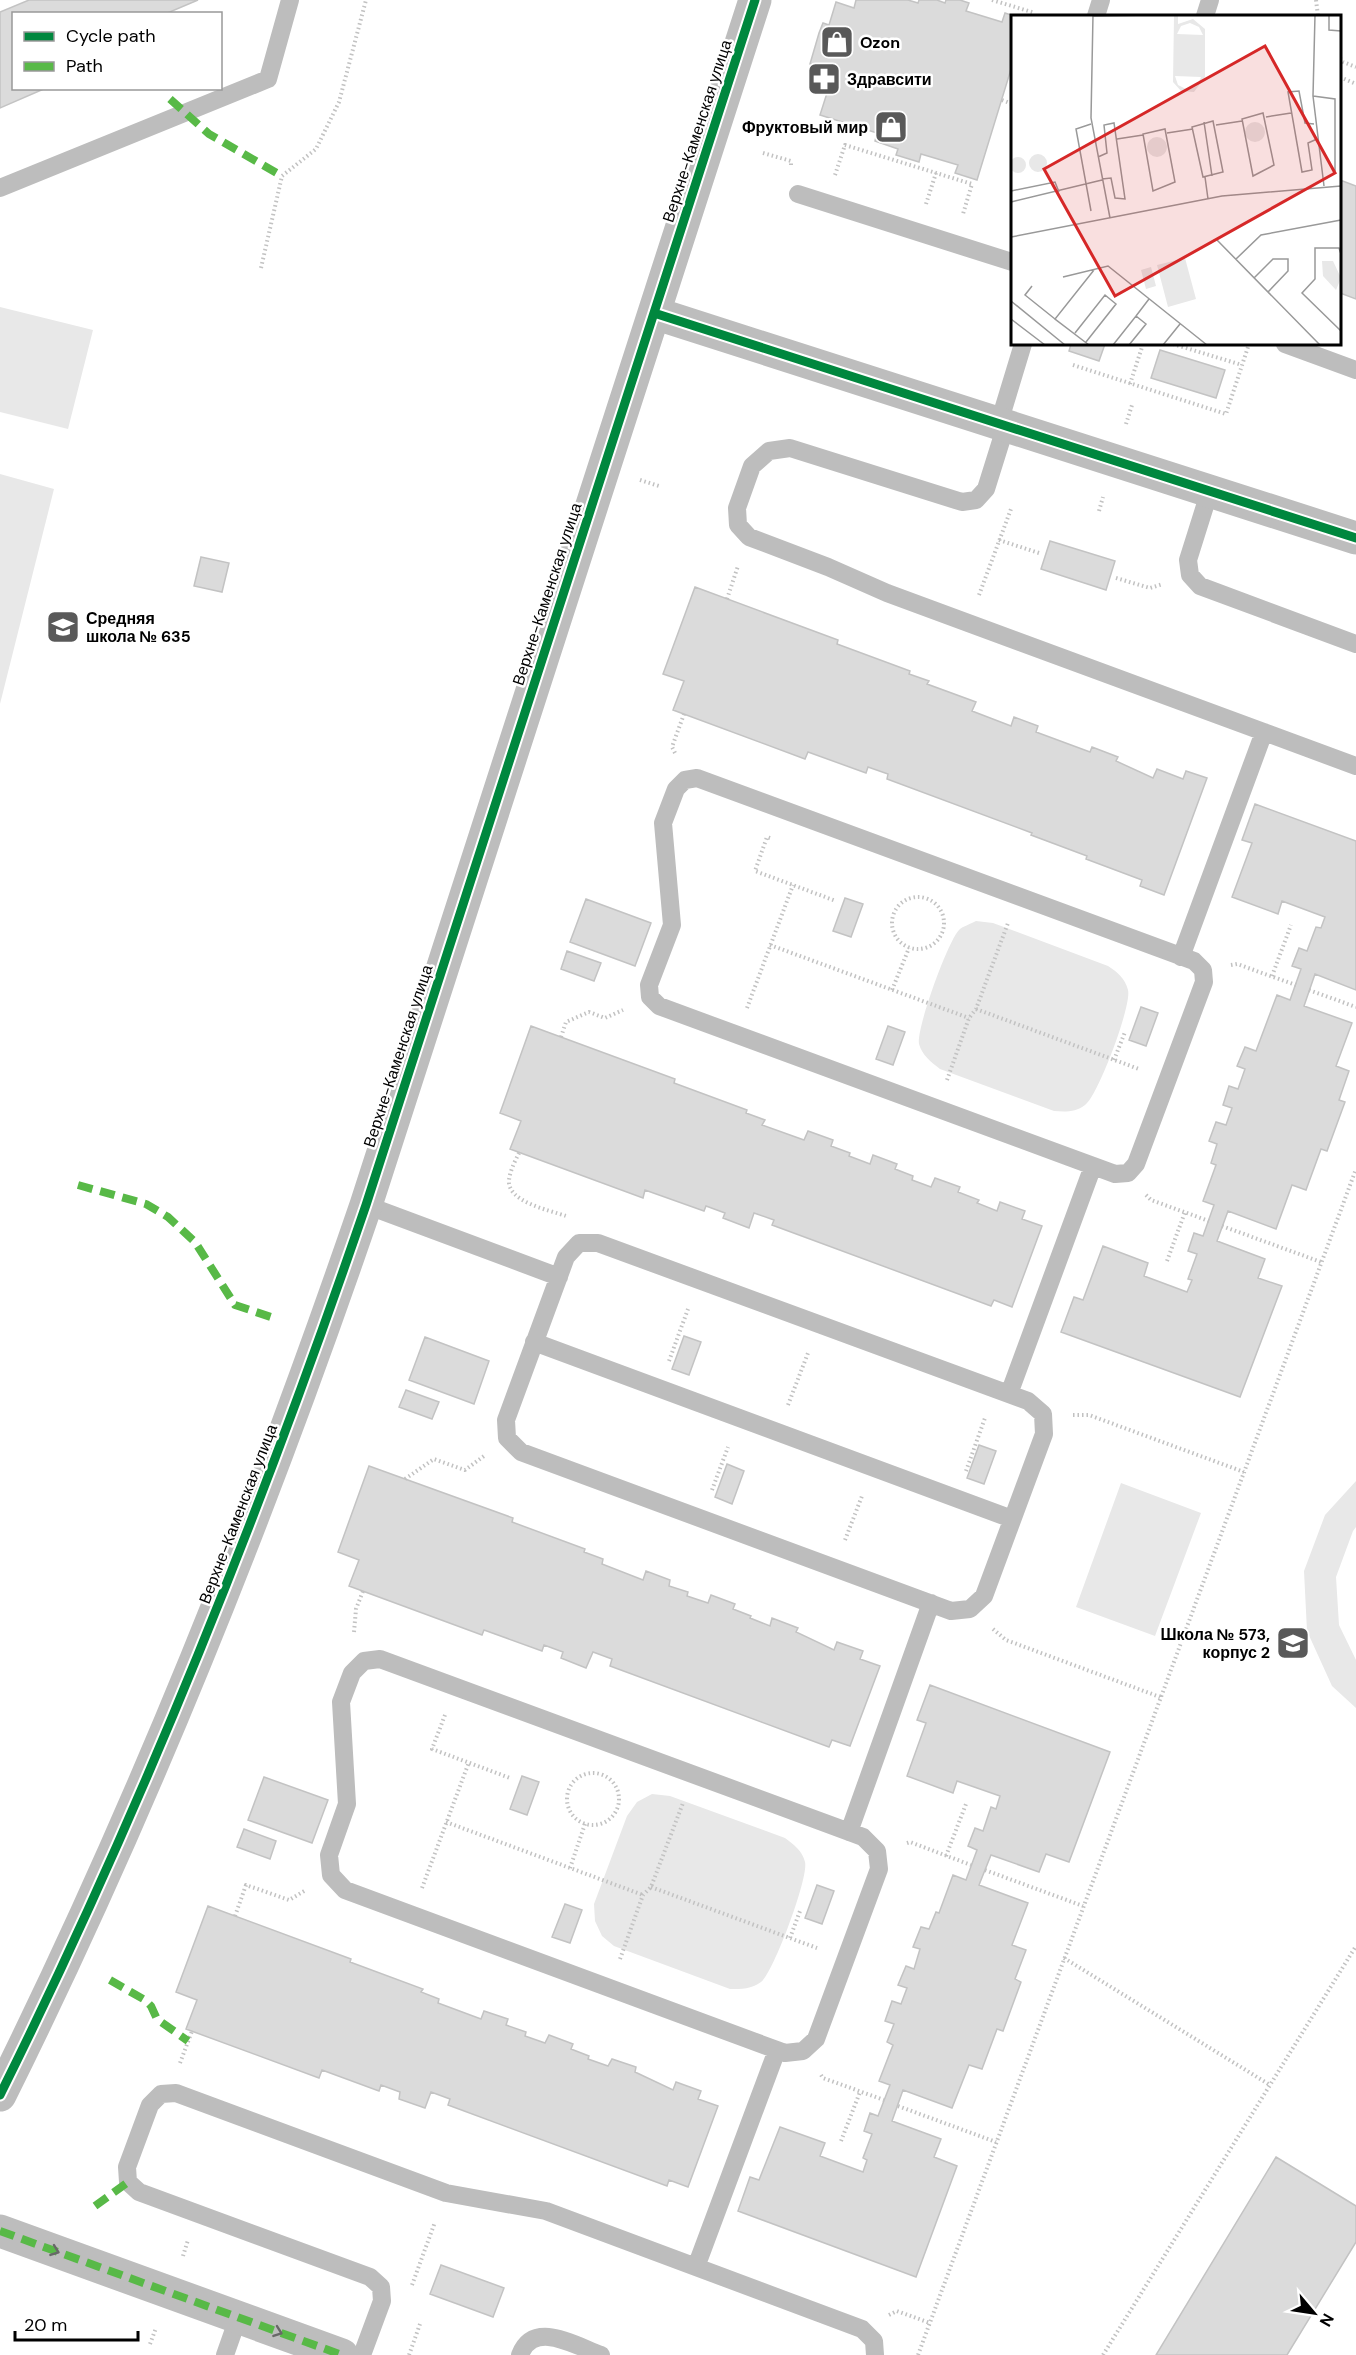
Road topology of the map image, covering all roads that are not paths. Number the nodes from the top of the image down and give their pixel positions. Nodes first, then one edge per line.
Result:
1 (290, 0) edge
2 (755, 0) edge
3 (1101, 0) edge
4 (1210, 0) edge
5 (1096, 15) edge
6 (1205, 15) edge
7 (0, 188) edge
8 (798, 194) dead end
9 (1011, 262) edge
10 (654, 313) junction
11 (1023, 345) edge
12 (1288, 345) edge
13 (1356, 370) edge
14 (1002, 424) junction
15 (1210, 490) junction
16 (1356, 538) edge
17 (1356, 644) edge
18 (1264, 732) junction
19 (1356, 766) edge
20 (1181, 957) junction
21 (1093, 1166) junction
22 (366, 1205) junction
23 (559, 1277) junction
24 (534, 1342) junction
25 (1002, 1392) junction
26 (1012, 1519) junction
27 (931, 1603) junction
28 (849, 1832) junction
29 (777, 2050) junction
30 (0, 2095) edge
31 (0, 2231) edge
32 (696, 2267) junction
33 (238, 2318) junction
34 (225, 2355) edge
35 (342, 2355) edge
36 (362, 2355) edge
37 (520, 2355) edge
38 (601, 2355) edge
39 (875, 2355) edge

1 - 7 lane
2 - 10 street, Верхне-Каменская улица
3 - 5 lane
4 - 6 lane
8 - 9 lane
10 - 14 street
10 - 22 street, Верхне-Каменская улица
11 - 14 lane
12 - 13 lane
14 - 15 street
14 - 18 lane
15 - 16 street
15 - 17 lane
18 - 19 lane
18 - 20 lane
20 - 21 lane
20 - 21 lane
21 - 25 lane
22 - 23 lane
22 - 30 street, Верхне-Каменская улица
23 - 24 lane
23 - 25 lane
24 - 26 lane
24 - 27 lane
25 - 26 lane
26 - 27 lane
27 - 28 lane
28 - 29 lane
28 - 29 lane
29 - 32 lane
31 -> 33 street
32 - 36 lane
32 - 39 lane
33 - 34 lane
33 -> 35 street
37 - 38 lane

